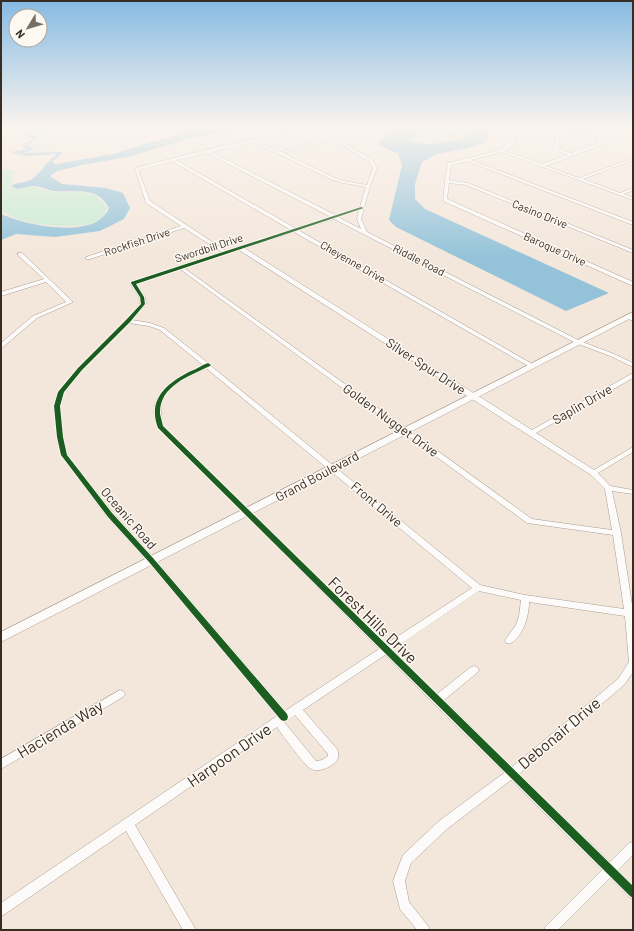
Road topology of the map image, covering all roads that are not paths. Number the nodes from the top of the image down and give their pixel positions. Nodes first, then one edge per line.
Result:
1 (137, 170) edge
2 (191, 170) edge
3 (244, 170) edge
4 (317, 170) edge
5 (374, 170) edge
6 (448, 170) edge
7 (495, 170) edge
8 (555, 170) edge
9 (603, 170) edge
10 (580, 179) junction
11 (446, 181) junction
12 (368, 186) junction
13 (633, 189) edge
14 (620, 194) junction
15 (633, 199) edge
16 (362, 208) junction
17 (335, 217) junction
18 (633, 224) edge
19 (185, 226) junction
20 (296, 230) junction
21 (365, 232) junction
22 (240, 248) junction
23 (633, 252) edge
24 (226, 253) junction
25 (20, 254) dead end
26 (88, 258) dead end
27 (181, 268) junction
28 (47, 280) junction
29 (633, 284) edge
30 (1, 294) edge
31 (631, 317) edge
32 (128, 321) junction
33 (578, 342) junction
34 (1, 346) edge
35 (208, 365) junction
36 (633, 365) edge
37 (532, 366) junction
38 (633, 375) edge
39 (472, 396) junction
40 (405, 430) junction
41 (532, 433) junction
42 (633, 449) edge
43 (333, 468) junction
44 (594, 473) junction
45 (608, 488) junction
46 (633, 492) edge
47 (246, 513) junction
48 (618, 533) junction
49 (151, 560) junction
50 (478, 588) junction
51 (525, 598) junction
52 (631, 614) edge
53 (1, 637) edge
54 (509, 640) dead end
55 (386, 650) junction
56 (633, 660) edge
57 (633, 664) edge
58 (474, 670) dead end
59 (120, 694) dead end
60 (437, 700) junction
61 (296, 709) junction
62 (281, 719) junction
63 (1, 764) edge
64 (512, 773) junction
65 (128, 824) junction
66 (633, 847) edge
67 (609, 871) junction
68 (633, 893) edge
69 (1, 910) edge
70 (186, 928) edge
71 (424, 930) edge
72 (550, 930) edge

1 - 19 street
2 - 20 street, Cheyenne Drive
3 - 17 street, Riddle Road
4 - 12 street
5 - 12 street
6 - 11 street
7 - 18 street
8 - 10 street
9 - 10 street
10 - 14 street
11 - 23 street, Casino Drive
11 - 29 street, Baroque Drive
12 - 16 street
13 - 14 street
14 - 15 street
16 - 17 street, Swordbill Drive
16 - 21 street
17 - 20 street, Swordbill Drive
17 - 21 street, Riddle Road
19 - 24 street
19 - 26 street, Rockfish Drive
20 - 22 street, Swordbill Drive
20 - 37 street, Cheyenne Drive
21 - 33 street, Riddle Road
22 - 24 street, Swordbill Drive
22 - 39 street, Silver Spur Drive
24 - 27 street, Swordbill Drive
25 - 28 street
27 - 32 street, Swordbill Drive
27 - 40 street, Golden Nugget Drive
28 - 30 street
28 - 34 street
31 - 33 street, Grand Boulevard
32 - 35 street, Front Drive
32 - 49 street, Oceanic Road
33 - 36 street, Riddle Road
33 - 37 street, Grand Boulevard
35 - 43 street, Front Drive
35 - 47 street, Forest Hills Drive
37 - 39 street, Grand Boulevard
38 - 41 street, Saplin Drive
39 - 40 street, Grand Boulevard
39 - 41 street, Silver Spur Drive
40 - 43 street, Grand Boulevard
40 - 48 street, Golden Nugget Drive
41 - 44 street, Silver Spur Drive
42 - 44 street
43 - 47 street, Grand Boulevard
43 - 50 street, Front Drive
44 - 45 street, Silver Spur Drive
45 - 46 street
45 - 48 street
47 - 49 street, Grand Boulevard
47 - 55 street, Forest Hills Drive
48 - 52 street
49 - 53 street, Grand Boulevard
49 - 62 street, Oceanic Road
50 - 51 street, Front Drive
50 - 55 street, Harpoon Drive
51 - 52 street, Front Drive
51 - 54 street
52 - 56 street
55 - 60 street, Forest Hills Drive
55 - 61 street, Harpoon Drive
57 - 64 street, Debonair Drive
58 - 60 street
59 - 63 street, Hacienda Way
60 - 64 street, Forest Hills Drive
61 - 62 street, Harpoon Drive
61 - 62 street, Oceanic Road
62 - 65 street, Harpoon Drive
64 - 67 street, Forest Hills Drive
64 - 71 street, Debonair Drive
65 - 69 street, Harpoon Drive
65 - 70 street
66 - 67 street
67 - 68 street, Forest Hills Drive
67 - 72 street

